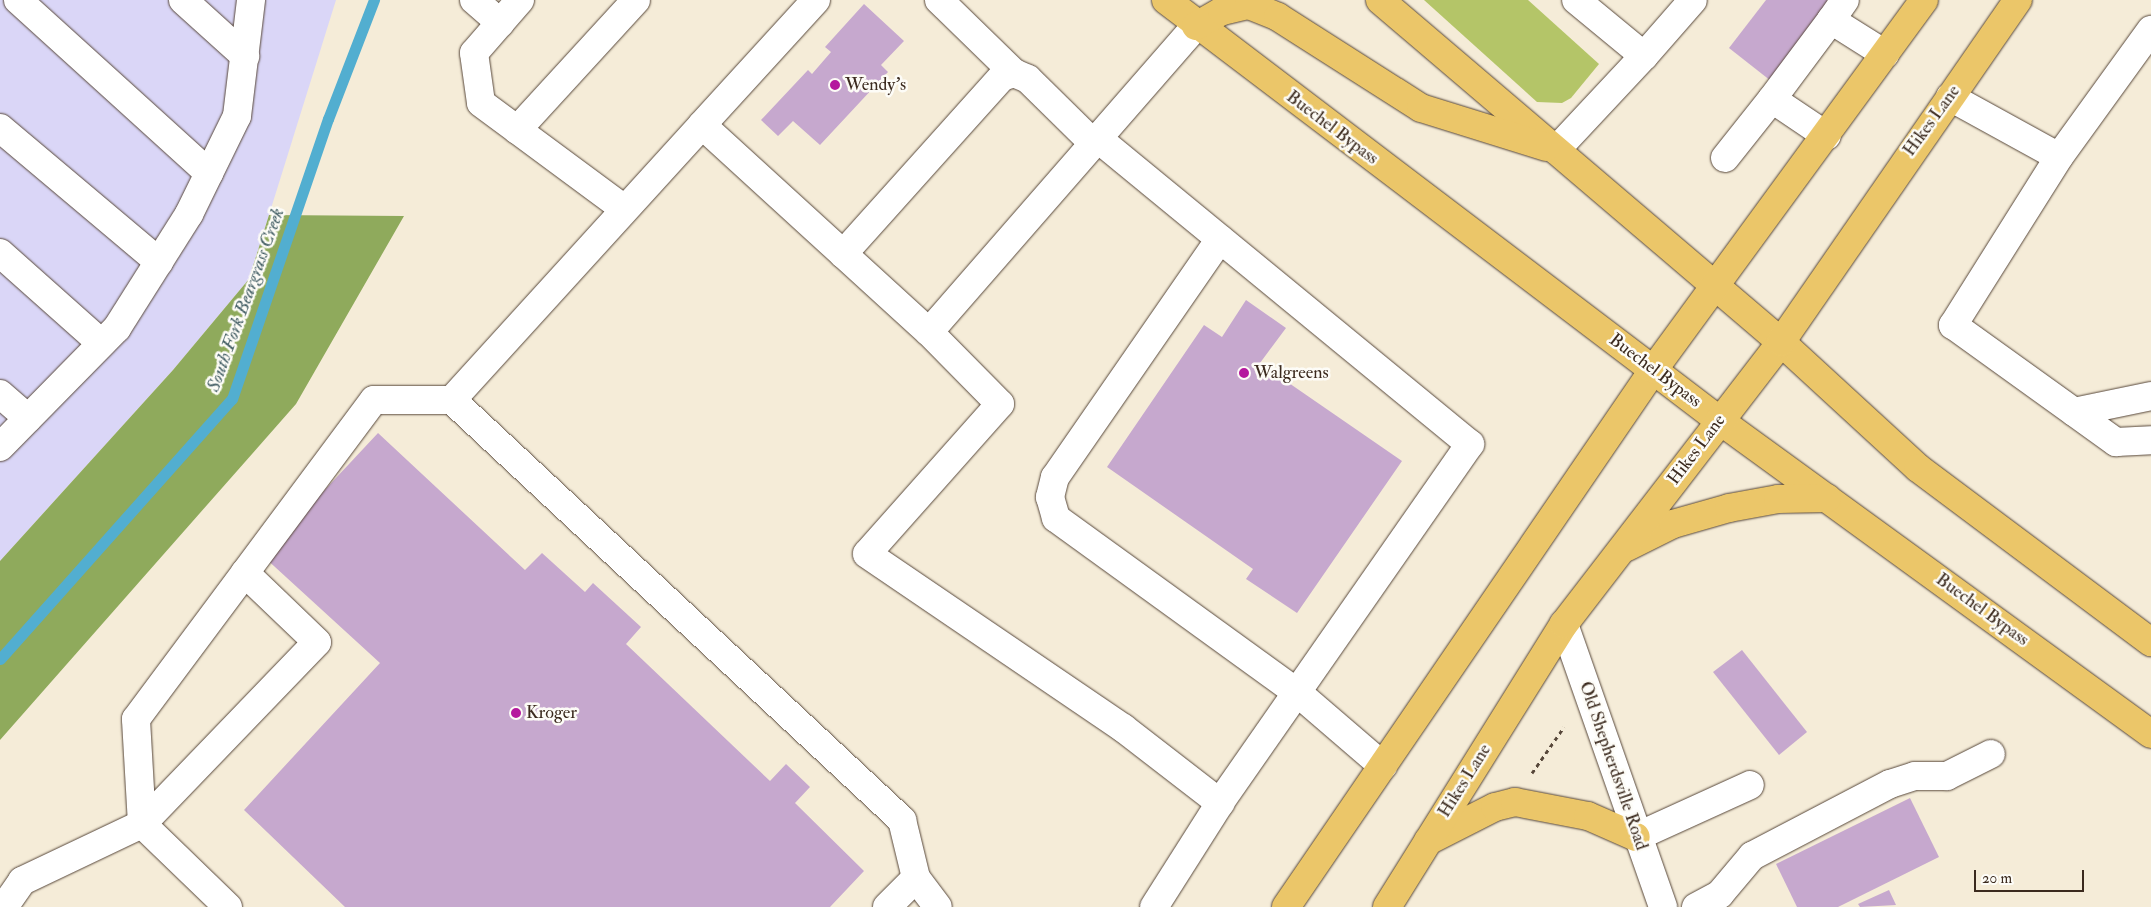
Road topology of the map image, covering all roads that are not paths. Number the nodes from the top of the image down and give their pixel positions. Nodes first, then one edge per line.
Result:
1 (18, 0) edge
2 (183, 0) edge
3 (251, 0) edge
4 (474, 0) edge
5 (520, 0) edge
6 (636, 0) edge
7 (816, 0) edge
8 (939, 0) edge
9 (1166, 0) edge
10 (1213, 0) edge
11 (1380, 0) edge
12 (1576, 0) edge
13 (1693, 0) edge
14 (1924, 0) edge
15 (2018, 0) edge
16 (1838, 10) edge
17 (500, 23) junction
18 (1196, 26) junction
19 (2151, 30) edge
20 (1885, 54) junction
21 (245, 56) junction
22 (1644, 56) junction
23 (2143, 58) edge
24 (1014, 73) junction
25 (1950, 97) junction
26 (1772, 99) junction
27 (702, 125) junction
28 (0, 128) edge
29 (517, 130) junction
30 (1827, 136) junction
31 (1094, 139) junction
32 (1556, 150) junction
33 (2059, 157) junction
34 (1725, 158) dead end
35 (209, 173) junction
36 (623, 208) junction
37 (1220, 239) junction
38 (0, 253) edge
39 (843, 254) junction
40 (159, 262) junction
41 (1714, 287) junction
42 (929, 332) junction
43 (1781, 342) junction
44 (101, 343) junction
45 (1654, 369) junction
46 (0, 394) edge
47 (2151, 396) edge
48 (452, 400) junction
49 (2074, 412) junction
50 (28, 418) junction
51 (1719, 420) junction
52 (2151, 440) edge
53 (0, 447) edge
54 (1828, 498) junction
55 (1621, 550) junction
56 (245, 573) junction
57 (1564, 624) junction
58 (2151, 642) edge
59 (1298, 693) junction
60 (2151, 734) edge
61 (1990, 754) dead end
62 (1383, 766) junction
63 (1750, 785) dead end
64 (1220, 802) junction
65 (142, 824) junction
66 (1636, 837) junction
67 (1427, 842) junction
68 (916, 878) junction
69 (4, 907) edge
70 (228, 907) edge
71 (886, 907) edge
72 (938, 907) edge
73 (1154, 907) edge
74 (1286, 907) edge
75 (1387, 907) edge
76 (1663, 907) edge
77 (1696, 907) edge

1 - 35 street
2 - 21 street
3 - 21 street
4 - 17 street
5 - 17 street
6 - 29 street
7 - 27 street
8 - 24 street
9 - 18 main road, Buechel Bypass
10 - 18 main road
11 - 32 main road
12 - 22 street
13 - 22 street
14 - 20 main road
15 - 25 main road, Hikes Lane
16 - 20 street
16 - 26 street
17 - 29 street
18 - 31 street
18 - 32 main road
18 - 45 main road, Buechel Bypass
19 - 23 street
20 - 30 main road
21 - 35 street
22 - 32 street
23 - 33 street
24 - 31 street
24 - 39 street
25 - 33 street
25 - 43 main road, Hikes Lane
26 - 30 street
26 - 34 street
27 - 36 street
27 - 39 street
28 - 40 street
29 - 36 street
30 - 41 main road
31 - 37 street
31 - 42 street
32 - 41 main road
33 - 49 street
35 - 40 street
36 - 48 street
37 - 59 street
37 - 59 street
38 - 44 street
39 - 42 street
40 - 44 street
41 - 43 main road
41 - 45 main road
42 - 64 street
43 - 51 main road, Hikes Lane
43 - 58 main road
44 - 50 street
45 - 51 main road, Buechel Bypass
45 - 62 main road
46 - 50 street
47 - 49 street
48 - 56 street
48 - 68 street
49 - 52 street
50 - 53 street
51 - 54 main road, Buechel Bypass
51 - 55 main road, Hikes Lane
54 - 55 main road
54 - 60 main road, Buechel Bypass
55 - 57 main road, Hikes Lane
56 - 65 street
56 - 65 street
57 - 66 street, Old Shepherdsville Road
57 - 67 main road, Hikes Lane
59 - 62 street
59 - 64 street
61 - 77 street
62 - 74 main road
63 - 66 street
64 - 73 street
65 - 69 street
65 - 70 street
66 - 67 main road
66 - 76 street, Old Shepherdsville Road
67 - 75 main road, Hikes Lane
68 - 71 street
68 - 72 street

